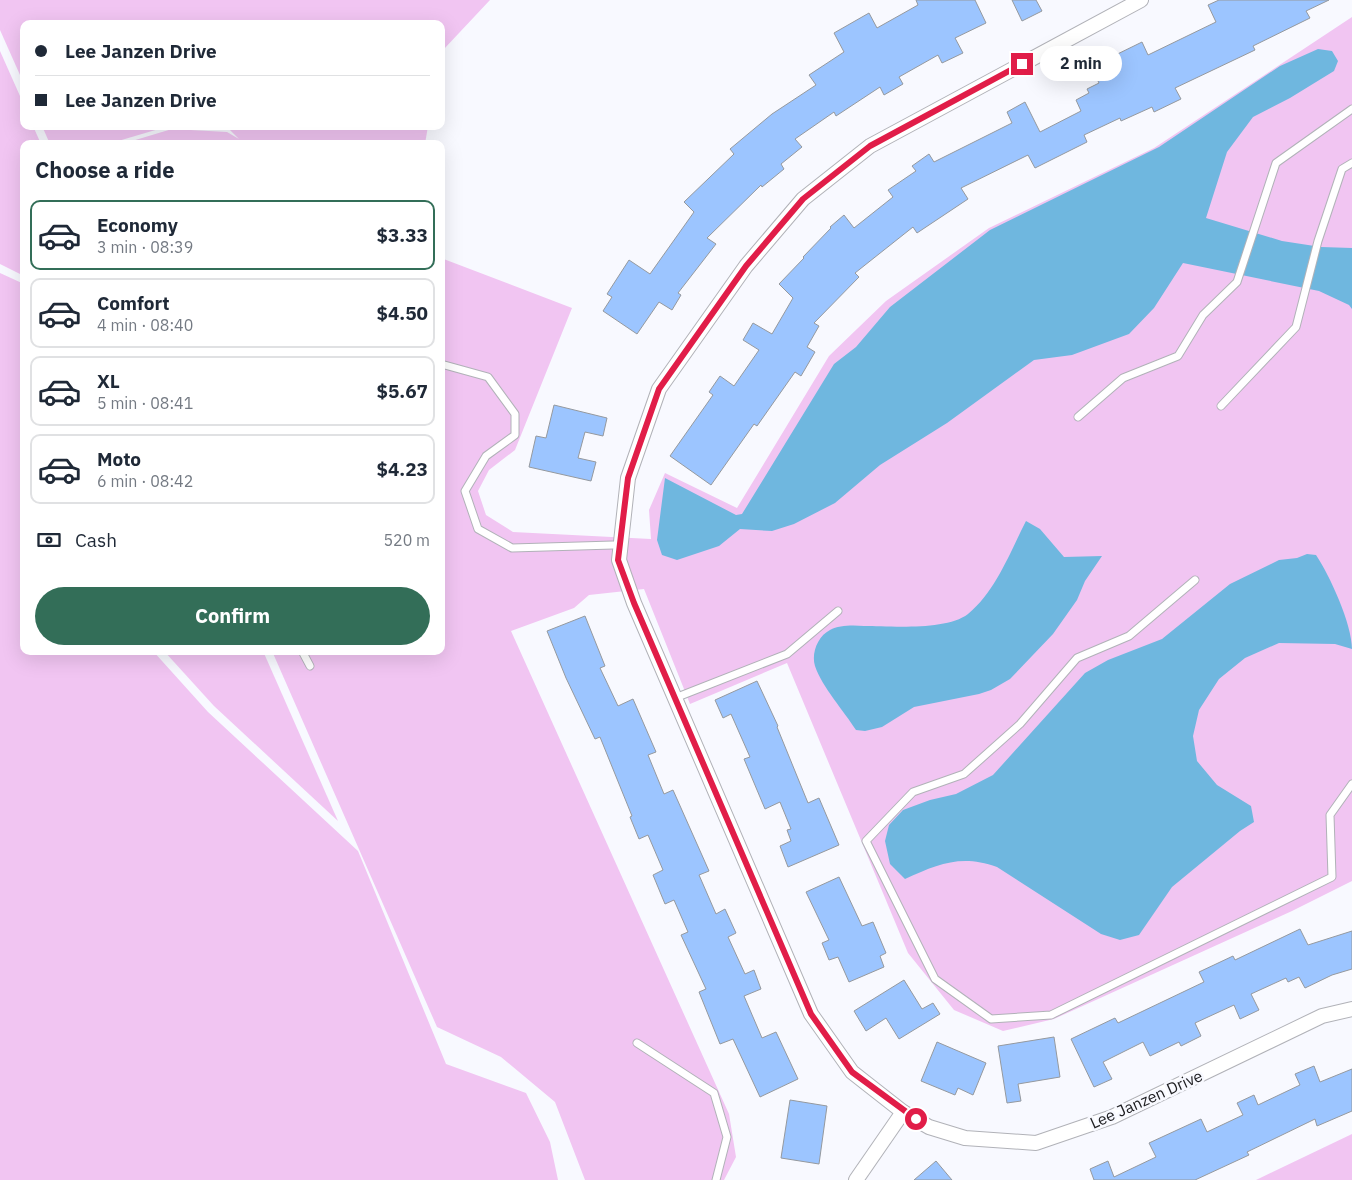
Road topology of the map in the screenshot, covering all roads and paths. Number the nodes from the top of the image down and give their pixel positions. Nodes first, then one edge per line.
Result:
1 (1141, 0) edge
2 (1352, 109) edge
3 (1352, 163) edge
4 (445, 365) edge
5 (1221, 406) dead end
6 (1078, 417) dead end
7 (613, 545) dead end
8 (1195, 580) dead end
9 (838, 611) dead end
10 (304, 655) edge
11 (310, 666) dead end
12 (680, 696) dead end
13 (1352, 784) edge
14 (1352, 1009) edge
15 (637, 1043) dead end
16 (904, 1112) junction
17 (716, 1180) edge
18 (856, 1180) edge

1 - 16 street, Lee Janzen Drive
2 - 6 lane
3 - 5 lane
4 - 7 lane
8 - 13 lane
9 - 12 lane
10 - 11 lane
14 - 16 street, Lee Janzen Drive
15 - 17 lane
16 - 18 street

